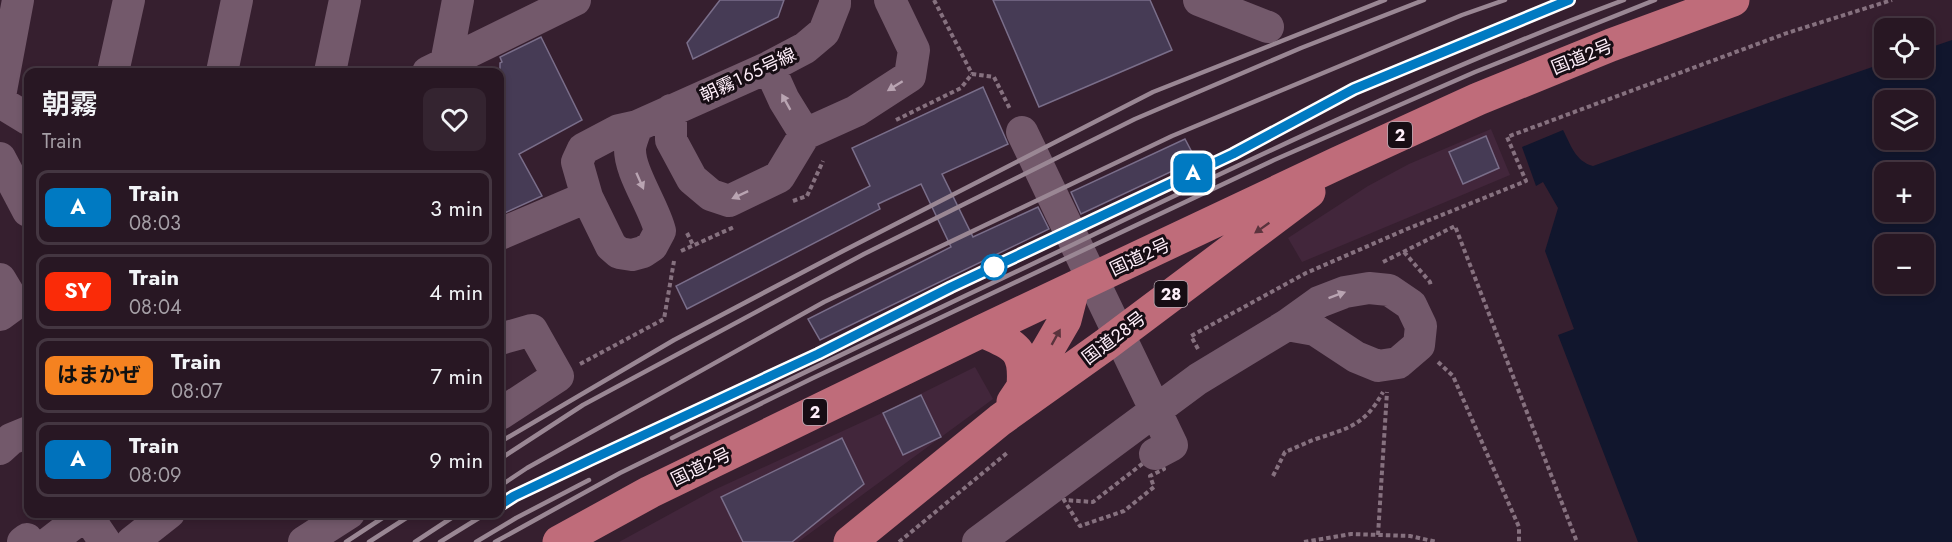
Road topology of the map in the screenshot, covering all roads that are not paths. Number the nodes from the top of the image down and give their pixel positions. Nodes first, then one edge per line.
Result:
1 (18, 0) edge
2 (129, 0) edge
3 (237, 0) edge
4 (345, 0) edge
5 (458, 0) edge
6 (575, 0) edge
7 (835, 0) edge
8 (890, 0) edge
9 (1199, 0) edge
10 (1733, 0) edge
11 (1268, 27) dead end
12 (769, 67) junction
13 (114, 68) edge
14 (223, 68) edge
15 (331, 68) edge
16 (437, 68) edge
17 (0, 96) edge
18 (0, 102) edge
19 (671, 110) junction
20 (24, 117) edge
21 (1017, 123) road end
22 (637, 126) junction
23 (816, 144) junction
24 (0, 158) edge
25 (1338, 163) junction
26 (587, 197) junction
27 (24, 203) edge
28 (504, 232) edge
29 (0, 279) edge
30 (1074, 289) junction
31 (0, 315) edge
32 (1287, 325) junction
33 (982, 331) junction
34 (504, 338) edge
35 (1023, 386) junction
36 (504, 411) edge
37 (1000, 420) junction
38 (1152, 465) road end
39 (81, 518) edge
40 (89, 518) edge
41 (163, 518) edge
42 (341, 518) edge
43 (23, 542) edge
44 (29, 542) edge
45 (50, 542) edge
46 (105, 542) edge
47 (132, 542) edge
48 (304, 542) edge
49 (559, 542) edge
50 (849, 542) edge
51 (978, 542) edge

1 - 17 street
2 - 13 street
3 - 14 street
4 - 15 street
5 - 16 street
6 - 16 street
7 - 12 street, 朝霧１６５号線
8 -> 23 street
9 - 11 street
10 - 25 highway, 国道2号 / 2
12 - 19 street, 朝霧１６５号線
23 -> 12 street
18 - 20 street
19 - 22 street, 朝霧１６５号線
23 -> 19 street
21 - 38 street
22 - 26 street, 朝霧１６５号線
22 -> 26 street, 朝霧１６５号線
24 - 27 street
25 - 30 highway, 国道2号 / 2
25 -> 37 highway, 国道28号 / 28
26 - 28 street
29 - 31 street
30 - 33 highway, 国道2号 / 2
35 -> 30 highway, 国道28号 / 28
32 -> 32 street
32 - 51 street
33 - 35 highway
33 - 49 highway, 国道2号 / 2
34 - 36 street
35 - 37 highway, 国道28号 / 28
37 - 50 highway, 国道28号 / 28
39 - 45 street
40 - 46 street
41 - 47 street
42 - 48 street
43 - 44 street

